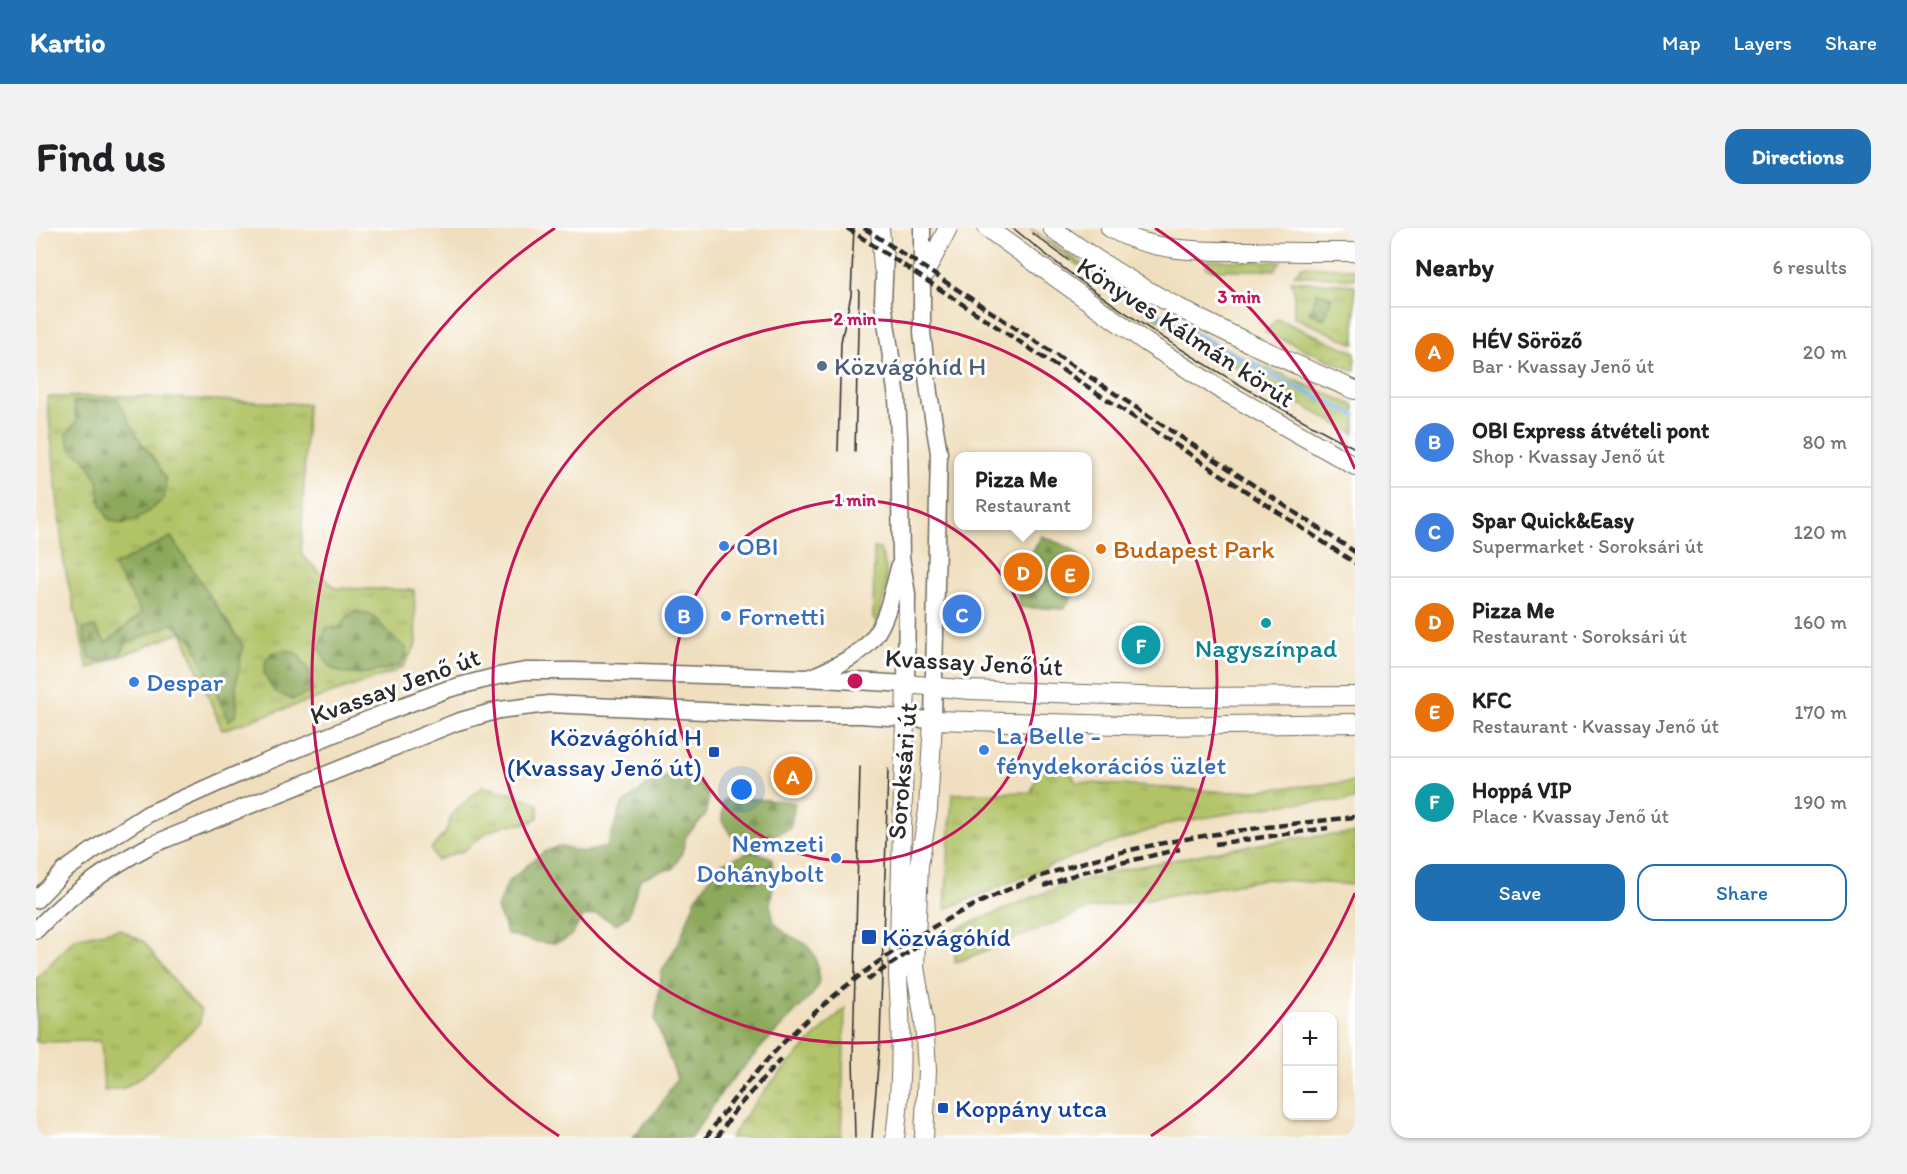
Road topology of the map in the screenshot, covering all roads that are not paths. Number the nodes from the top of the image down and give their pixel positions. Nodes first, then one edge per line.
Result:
1 (880, 228) edge
2 (888, 228) edge
3 (922, 228) edge
4 (948, 228) edge
5 (1052, 228) edge
6 (1110, 228) edge
7 (990, 230) edge
8 (1355, 252) edge
9 (883, 268) junction
10 (923, 277) junction
11 (1355, 390) edge
12 (1355, 466) edge
13 (902, 557) junction
14 (807, 678) junction
15 (906, 684) junction
16 (934, 687) junction
17 (1305, 696) junction
18 (1355, 696) edge
19 (906, 718) junction
20 (933, 720) junction
21 (1355, 723) edge
22 (1303, 724) junction
23 (36, 900) edge
24 (36, 930) edge
25 (899, 1102) junction
26 (895, 1138) edge
27 (902, 1138) edge
28 (924, 1138) edge

1 - 9 main road
2 - 9 main road, Soroksári út
3 - 10 main road, Soroksári út
4 - 10 main road
5 - 11 main road, Könyves Kálmán körút
6 - 8 main road
7 - 12 main road, Könyves Kálmán körút
9 - 13 main road, Soroksári út
10 - 16 main road, Soroksári út
13 - 14 main road
13 - 15 main road, Soroksári út
14 - 15 main road, Kvassay Jenő út
14 - 23 main road, Kvassay Jenő út
15 - 16 main road, Kvassay Jenő út
15 - 19 main road, Soroksári út
16 - 17 main road, Kvassay Jenő út
16 - 20 main road, Soroksári út
17 - 18 main road, Kvassay Jenő út
17 - 22 main road
19 - 20 main road
19 - 24 main road
19 - 25 main road, Soroksári út
20 - 22 main road
20 - 28 main road, Soroksári út
21 - 22 main road
25 - 26 main road, Soroksári út
25 - 27 main road

